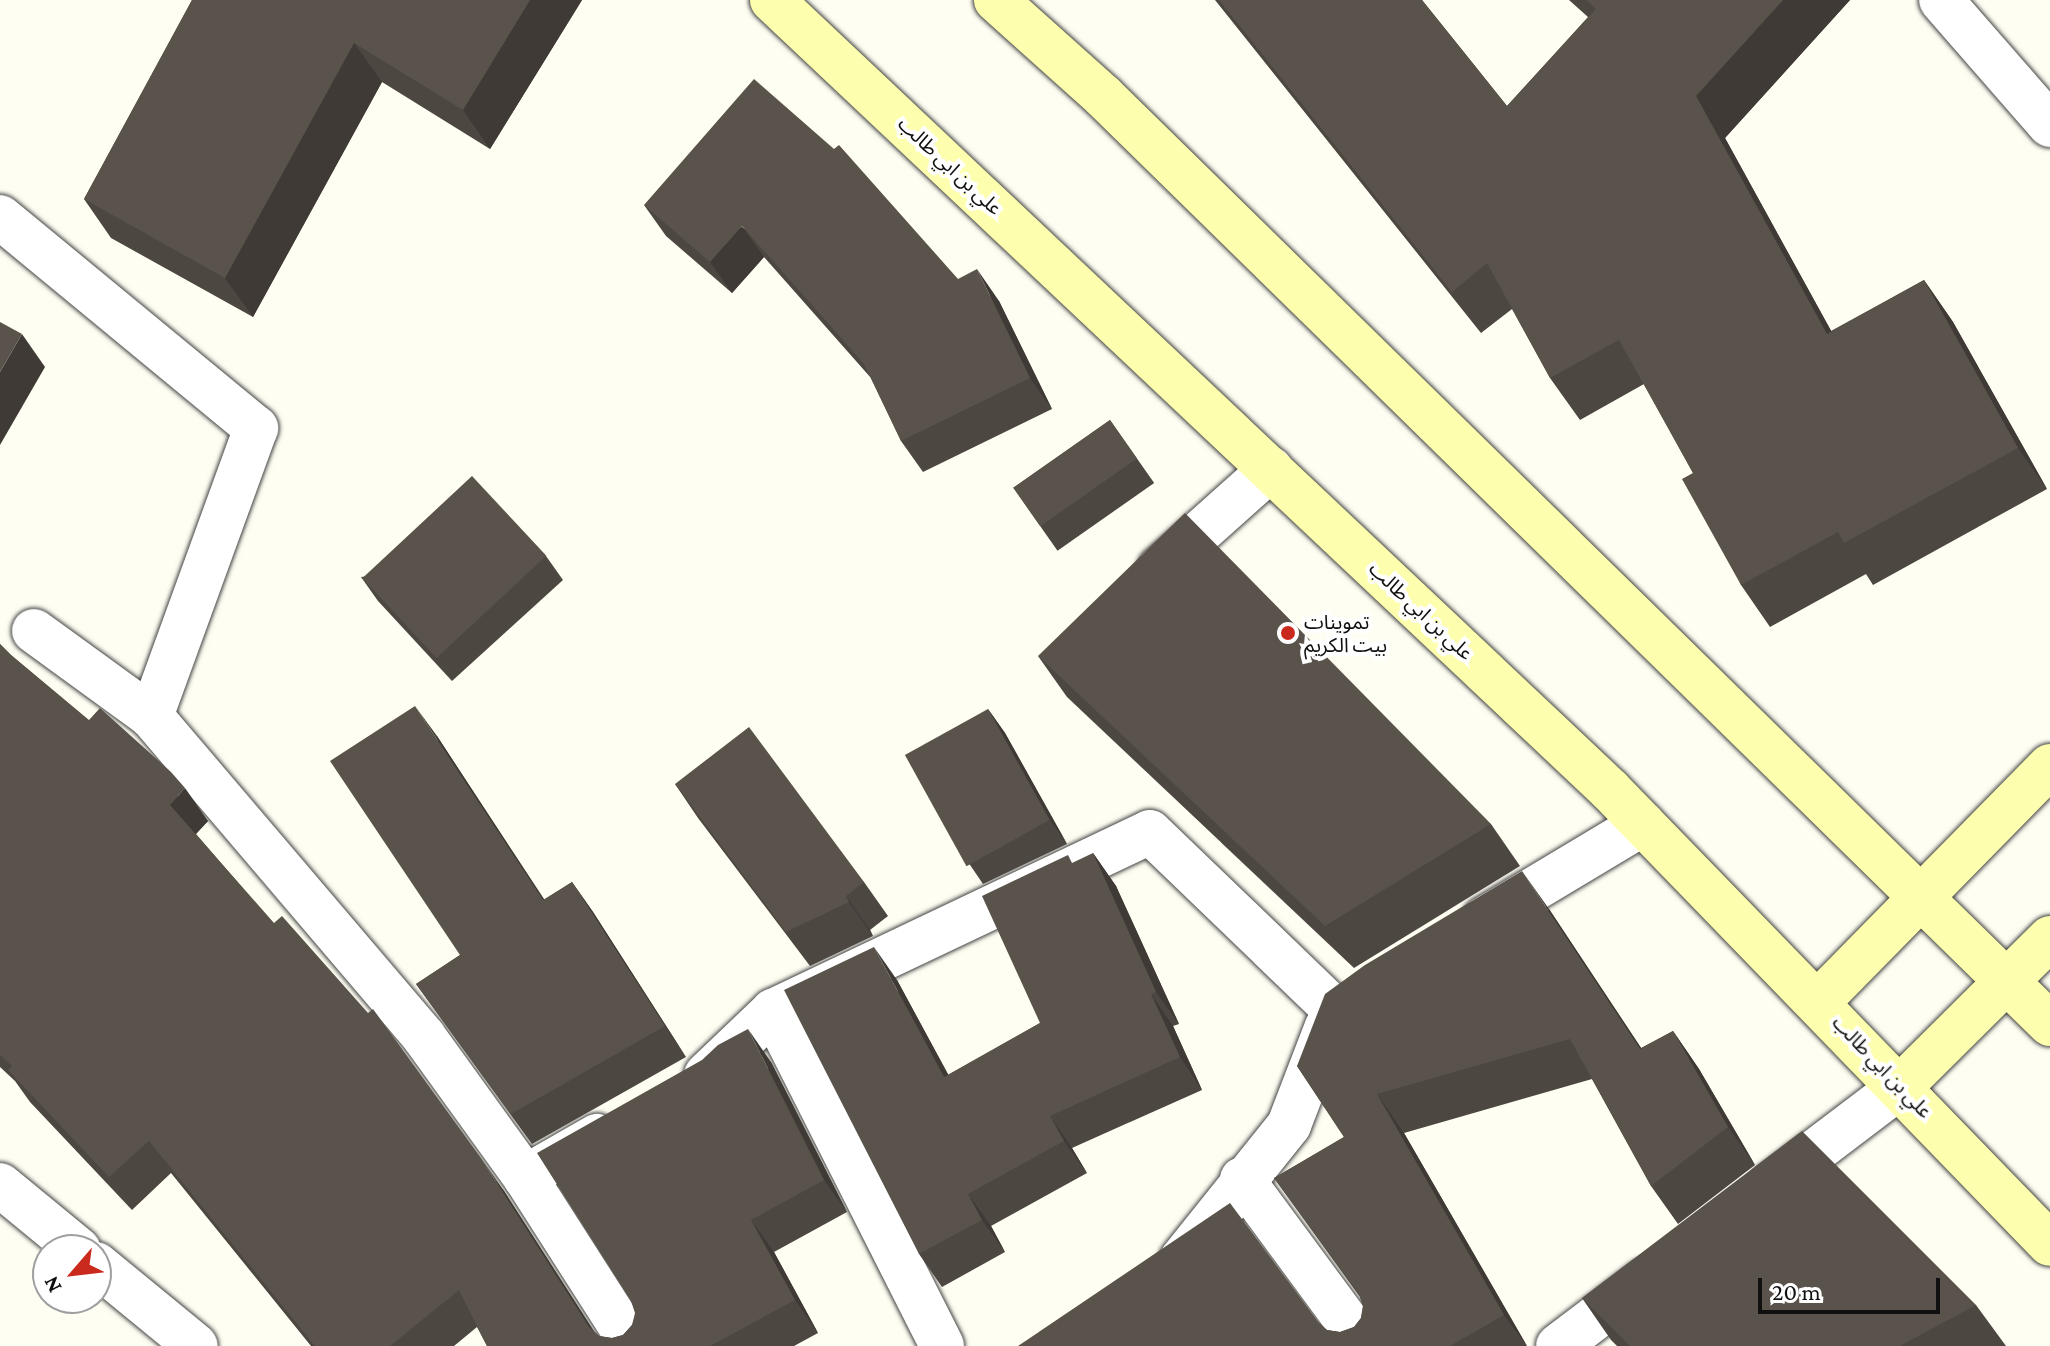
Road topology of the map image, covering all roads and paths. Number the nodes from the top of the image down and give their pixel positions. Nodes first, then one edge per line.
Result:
1 (772, 0) edge
2 (996, 0) edge
3 (1941, 0) edge
4 (2050, 125) edge
5 (0, 217) edge
6 (1271, 469) junction
7 (1134, 591) edge
8 (34, 631) dead end
9 (151, 716) junction
10 (2050, 766) edge
11 (1643, 824) junction
12 (1920, 897) junction
13 (1455, 937) edge
14 (2050, 938) edge
15 (2006, 981) junction
16 (1374, 985) edge
17 (1818, 1002) junction
18 (1334, 1009) junction
19 (773, 1011) junction
20 (2050, 1024) edge
21 (1901, 1086) junction
22 (672, 1094) edge
23 (632, 1116) edge
24 (525, 1177) junction
25 (1242, 1179) junction
26 (0, 1185) edge
27 (1735, 1211) edge
28 (60, 1234) edge
29 (2050, 1244) edge
30 (1672, 1259) edge
31 (112, 1277) edge
32 (1149, 1281) edge
33 (196, 1346) edge
34 (633, 1346) edge
35 (942, 1346) edge
36 (1365, 1346) edge
37 (1558, 1346) edge

1 - 6 main road, علي بن ابي طالب
2 - 12 main road
3 - 4 street
5 - 9 street
6 - 7 street
6 - 11 main road, علي بن ابي طالب
8 - 9 street
9 - 24 street
10 - 12 main road
11 - 13 street
11 - 17 main road, علي بن ابي طالب
12 - 15 main road
12 - 17 main road
14 - 15 main road
15 - 20 main road
15 - 21 main road
16 - 18 street
17 - 21 main road, علي بن ابي طالب
18 - 19 street
18 - 25 street
19 - 22 street
19 - 35 street
21 - 27 street
21 - 29 main road, علي بن ابي طالب
23 - 24 street
24 - 34 street
25 - 32 street
25 - 36 street
26 - 28 street
30 - 37 street
31 - 33 street

